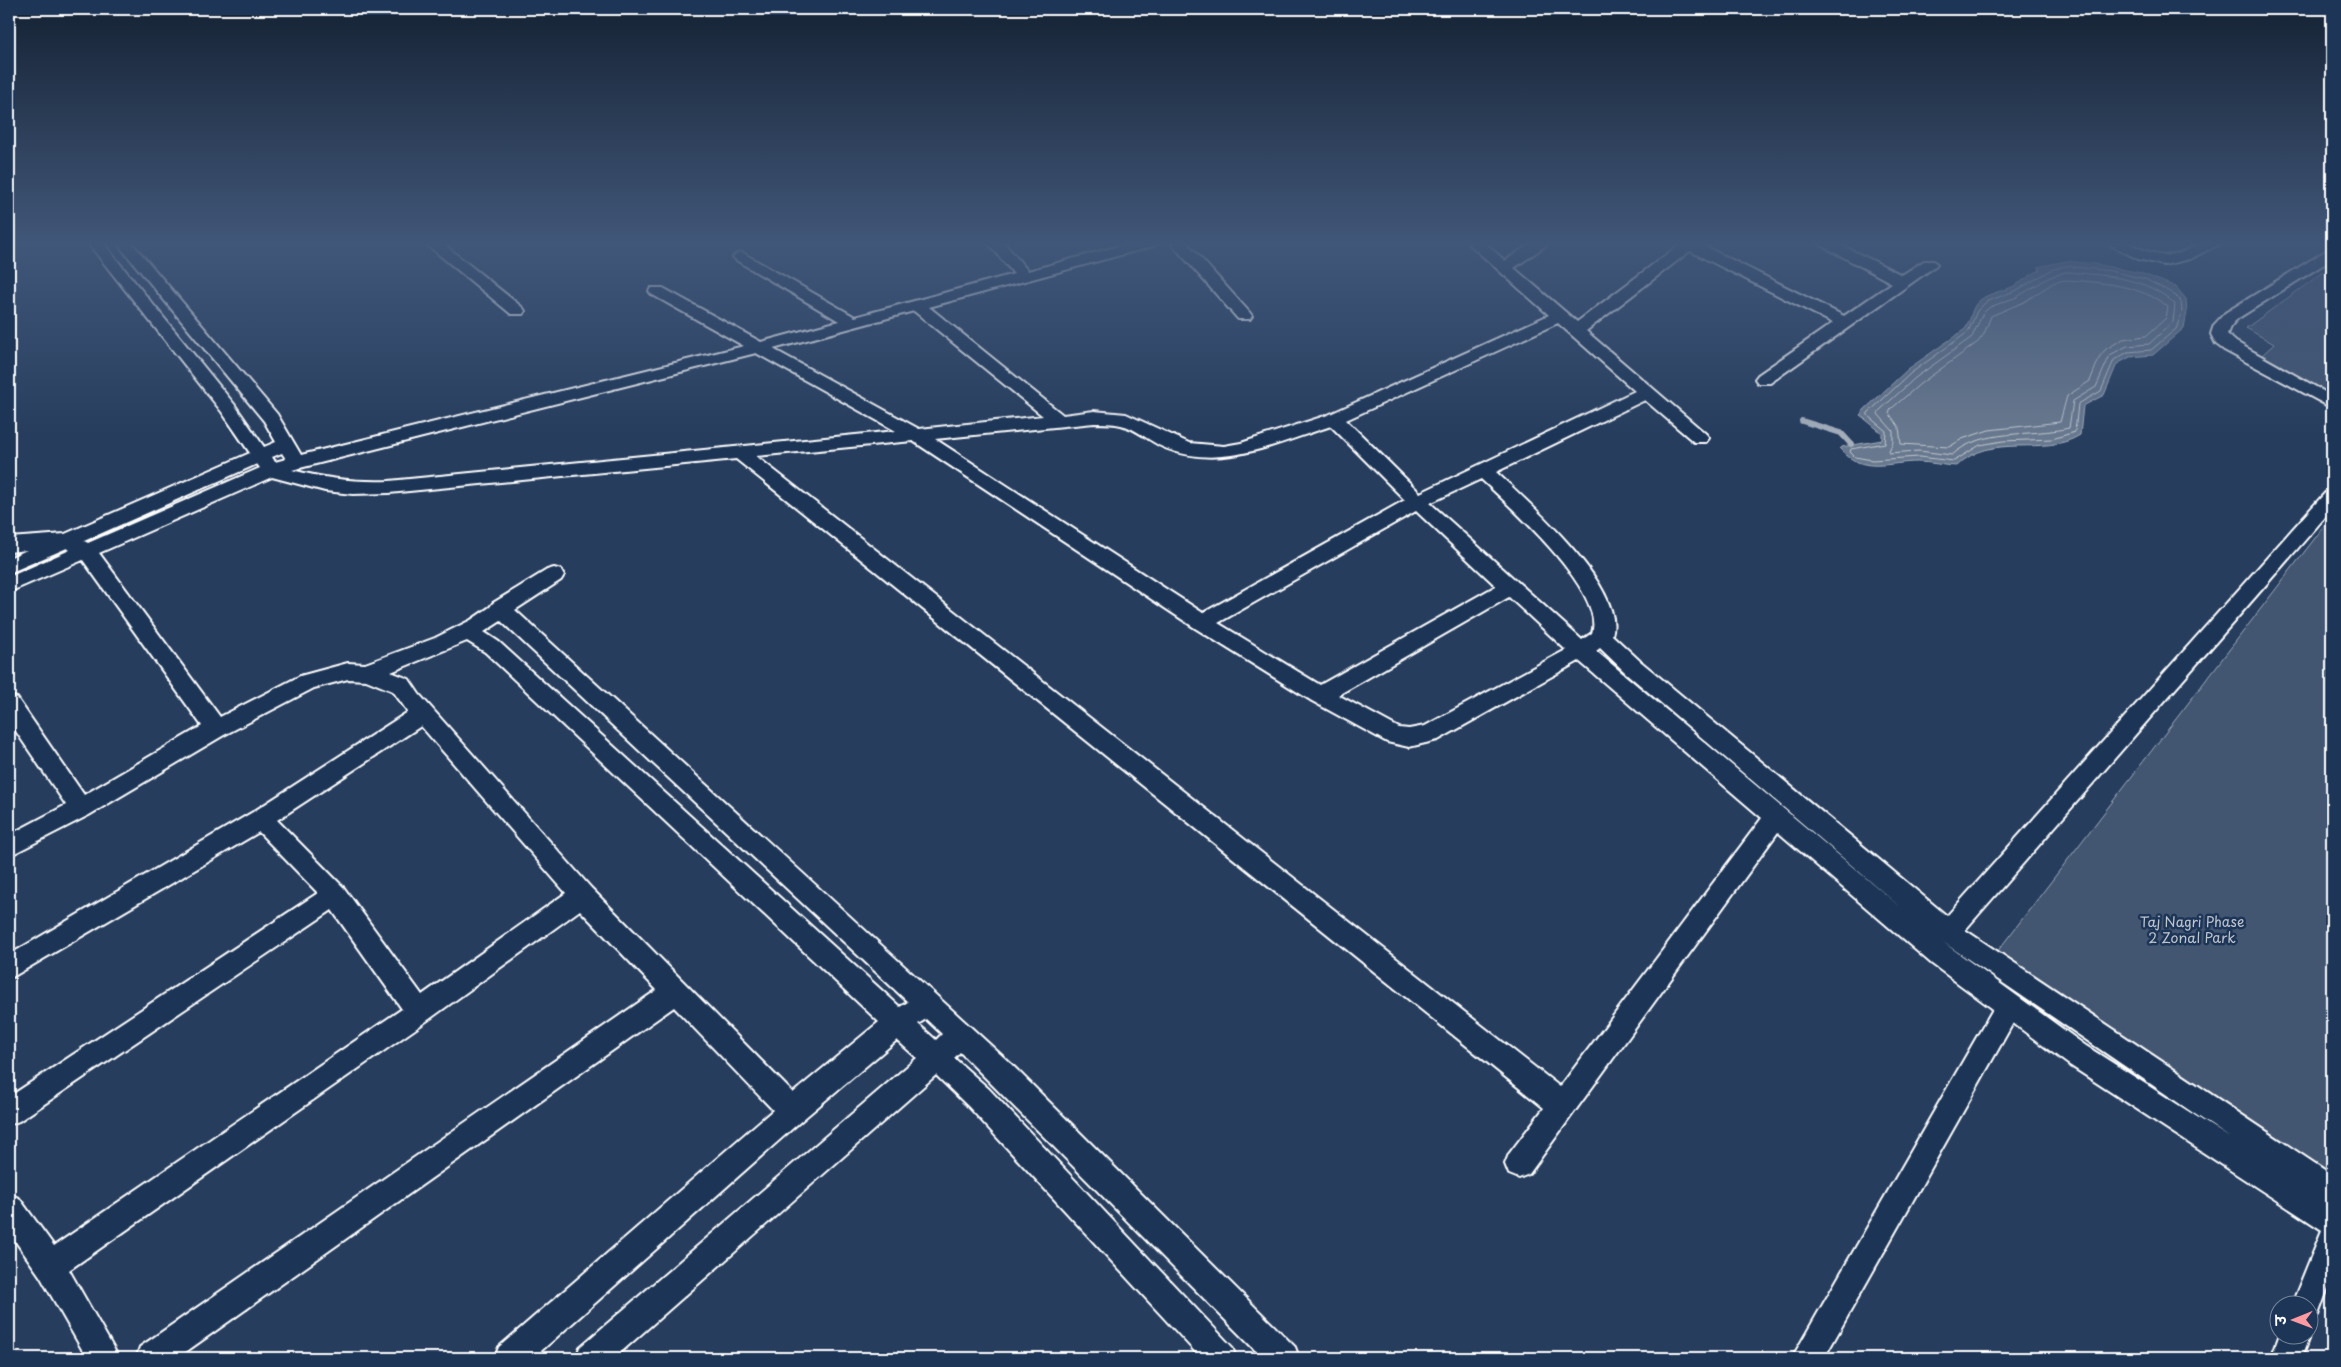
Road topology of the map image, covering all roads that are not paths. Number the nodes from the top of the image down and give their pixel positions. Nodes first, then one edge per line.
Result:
1 (146, 307) edge
2 (178, 307) edge
3 (512, 307) edge
4 (686, 307) edge
5 (826, 307) edge
6 (910, 307) edge
7 (919, 307) edge
8 (1236, 307) edge
9 (1550, 307) edge
10 (1607, 307) edge
11 (1814, 307) edge
12 (1869, 307) edge
13 (2246, 307) edge
14 (517, 311) dead end
15 (1244, 316) dead end
16 (1561, 316) junction
17 (852, 322) junction
18 (1846, 323) junction
19 (1577, 330) junction
20 (760, 347) junction
21 (1764, 379) dead end
22 (1648, 392) junction
23 (2332, 402) edge
24 (1056, 419) junction
25 (1334, 419) junction
26 (915, 434) junction
27 (1700, 438) dead end
28 (286, 444) junction
29 (739, 452) junction
30 (296, 462) junction
31 (266, 463) junction
32 (1483, 470) junction
33 (2332, 497) edge
34 (1417, 502) junction
35 (68, 540) junction
36 (9, 545) edge
37 (87, 551) junction
38 (9, 566) edge
39 (554, 575) dead end
40 (9, 585) edge
41 (1510, 588) junction
42 (500, 608) junction
43 (1202, 623) junction
44 (468, 631) junction
45 (1601, 637) junction
46 (1581, 651) junction
47 (366, 672) junction
48 (1320, 695) junction
49 (9, 704) edge
50 (423, 713) junction
51 (216, 729) junction
52 (81, 808) junction
53 (1777, 816) junction
54 (262, 819) junction
55 (9, 846) edge
56 (335, 895) junction
57 (582, 895) junction
58 (1948, 932) junction
59 (9, 968) edge
60 (676, 991) junction
61 (928, 1004) junction
62 (2010, 1006) junction
63 (419, 1012) junction
64 (899, 1022) junction
65 (960, 1034) junction
66 (936, 1058) junction
67 (1563, 1106) junction
68 (792, 1111) junction
69 (9, 1112) edge
70 (1519, 1164) dead end
71 (2332, 1191) edge
72 (9, 1208) edge
73 (2332, 1220) edge
74 (2332, 1240) edge
75 (50, 1266) junction
76 (2311, 1294) edge
77 (2291, 1344) edge
78 (104, 1358) edge
79 (151, 1358) edge
80 (510, 1358) edge
81 (591, 1358) edge
82 (1221, 1358) edge
83 (1284, 1358) edge
84 (1807, 1358) edge
85 (2286, 1358) edge

1 - 31 street
2 - 28 street
3 - 14 street
4 - 20 street
5 - 17 street
6 - 17 street
7 - 24 street
8 - 15 street
9 - 16 street
10 - 19 street
11 - 18 street
12 - 18 street
13 - 23 street
16 - 19 street
16 - 25 street
17 - 20 street
18 - 21 street
19 - 22 street
20 - 26 street
20 - 30 street
22 - 27 street
22 - 32 street
24 - 25 street
24 - 26 street
25 - 34 street
26 - 29 street
26 - 43 street
28 - 30 street
28 - 31 street
29 - 31 street
29 - 67 street
30 - 31 street
31 - 35 street
31 - 37 street
32 - 34 street
32 - 45 street
33 - 58 street
34 - 41 street
34 - 43 street
35 - 36 street
35 - 37 street
35 - 38 street
37 - 40 street
37 - 51 street
39 - 42 street
41 - 46 street
41 - 48 street
42 - 44 street
42 - 61 street
43 - 48 street
44 - 47 street
44 - 64 street
45 - 46 street
45 - 58 street
46 - 48 street
46 - 53 street
47 - 50 street
47 - 51 street
49 - 52 street
50 - 54 street
50 - 57 street
51 - 52 street
52 - 55 street
53 - 62 street
53 - 67 street
54 - 56 street
54 - 59 street
56 - 63 street
56 - 69 street
57 - 60 street
57 - 63 street
58 - 71 street
60 - 68 street
60 - 79 street
61 - 64 street
61 - 65 street
62 - 73 street
62 - 84 street
63 - 75 street
64 - 66 street
64 - 68 street
65 - 66 street
65 - 83 street
66 - 81 street
66 - 82 street
67 - 70 street
68 - 80 street
72 - 75 street
74 - 76 street
75 - 78 street
77 - 85 street

